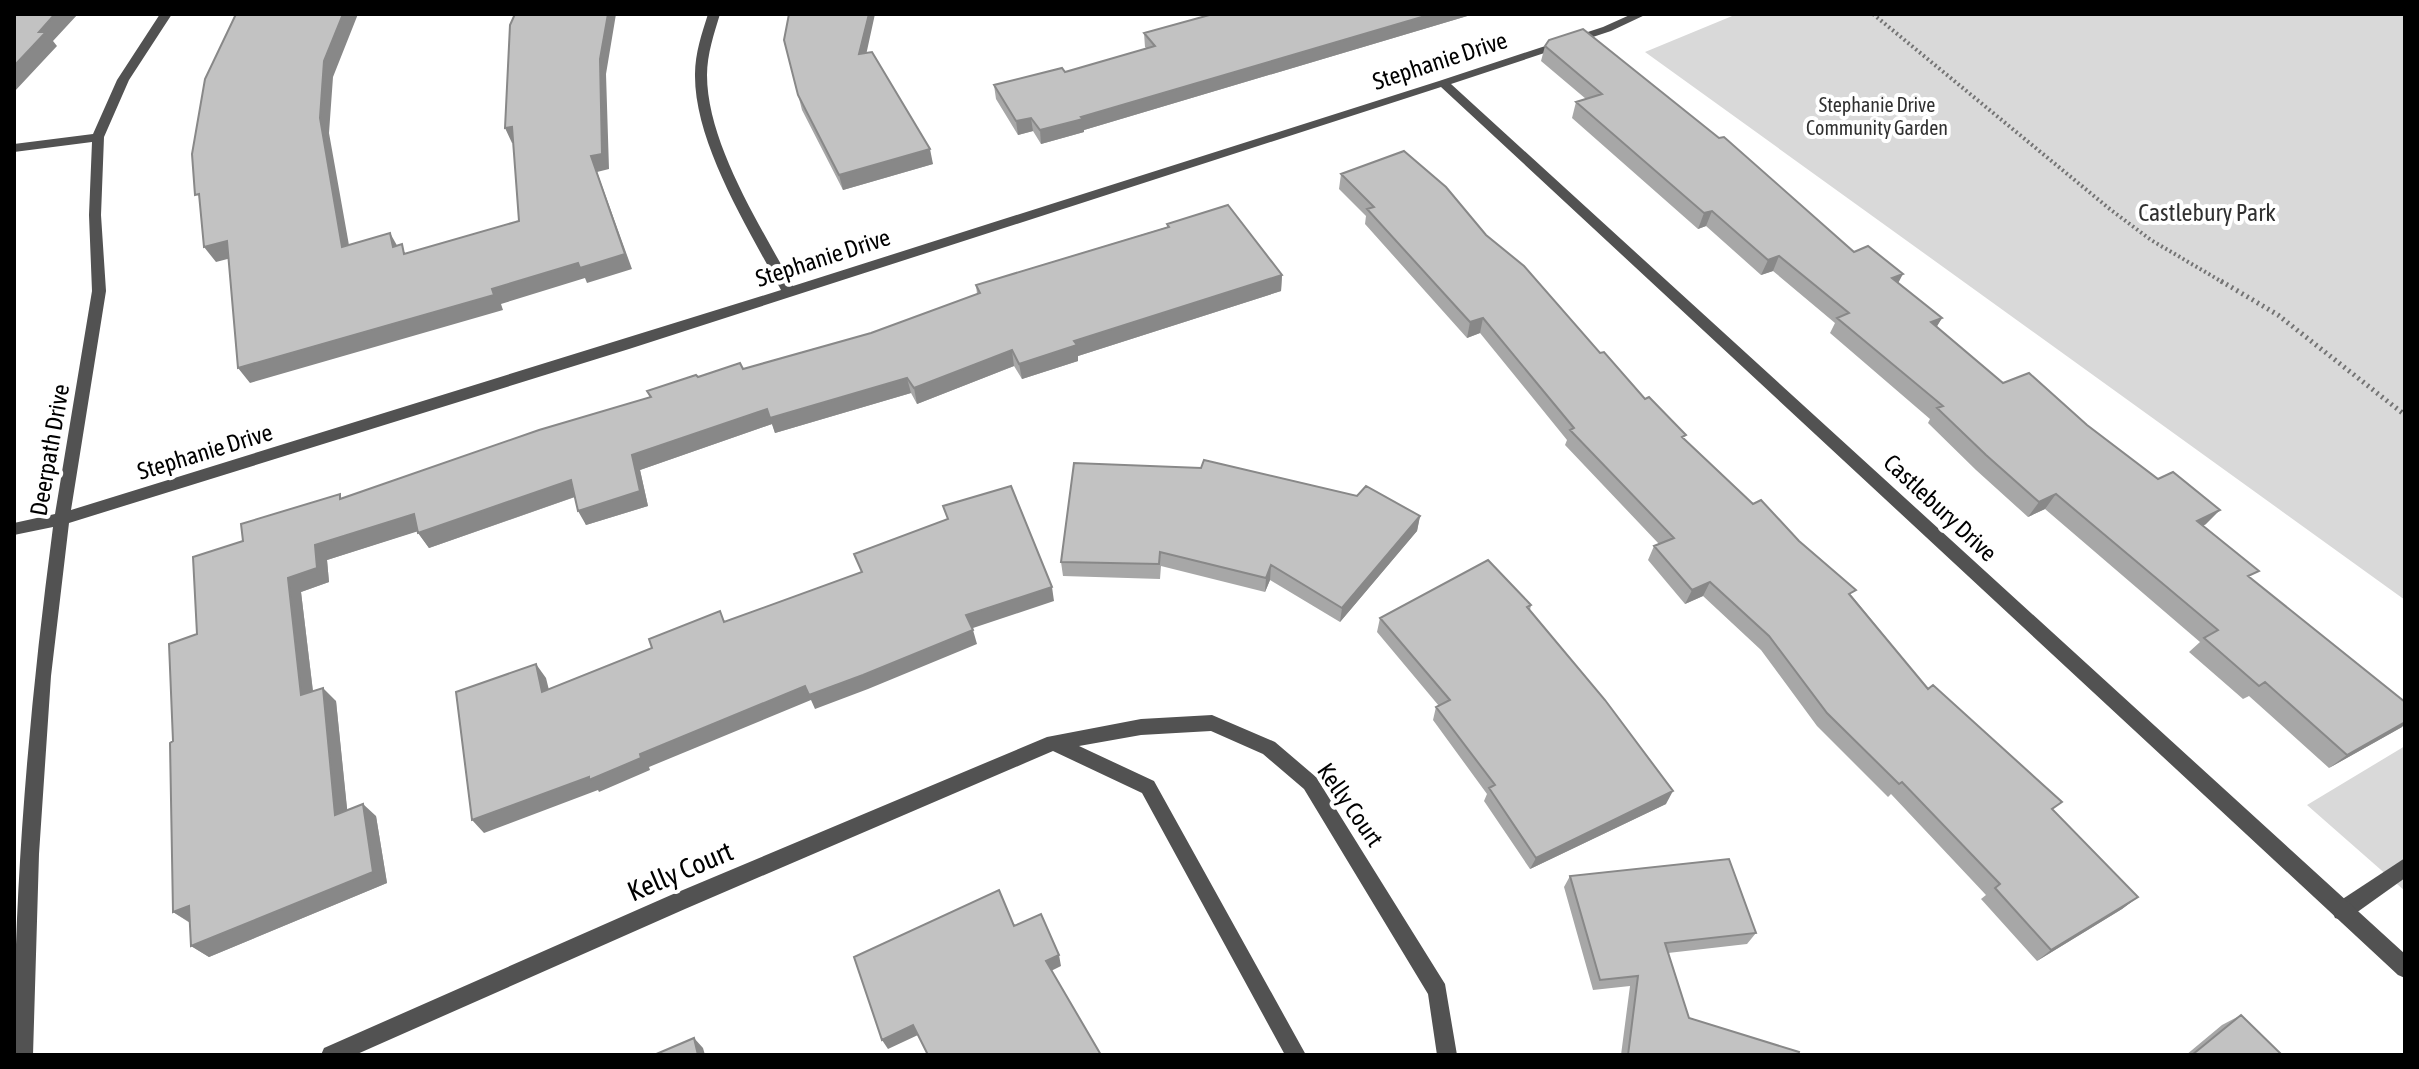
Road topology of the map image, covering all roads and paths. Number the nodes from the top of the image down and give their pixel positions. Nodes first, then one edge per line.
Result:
1 (166, 14) edge
2 (714, 14) edge
3 (1641, 14) edge
4 (1873, 14) edge
5 (1443, 83) junction
6 (98, 137) junction
7 (14, 148) edge
8 (789, 292) junction
9 (2405, 415) edge
10 (62, 519) junction
11 (14, 529) edge
12 (1053, 743) junction
13 (2405, 867) edge
14 (2342, 911) junction
15 (2405, 968) edge
16 (23, 1055) edge
17 (331, 1055) edge
18 (1296, 1055) edge
19 (1447, 1055) edge

1 - 6 street, Deerpath Drive
2 - 8 street
3 - 5 street, Stephanie Drive
4 - 9 path
5 - 8 street, Stephanie Drive
5 - 14 street, Castlebury Drive
6 - 7 street
6 - 10 street, Deerpath Drive
8 - 10 street, Stephanie Drive
10 - 11 street, Stephanie Drive
10 - 16 street, Deerpath Drive
12 - 17 street, Kelly Court
12 - 18 street
12 - 19 street, Kelly Court
13 - 14 street
14 - 15 street, Castlebury Drive

